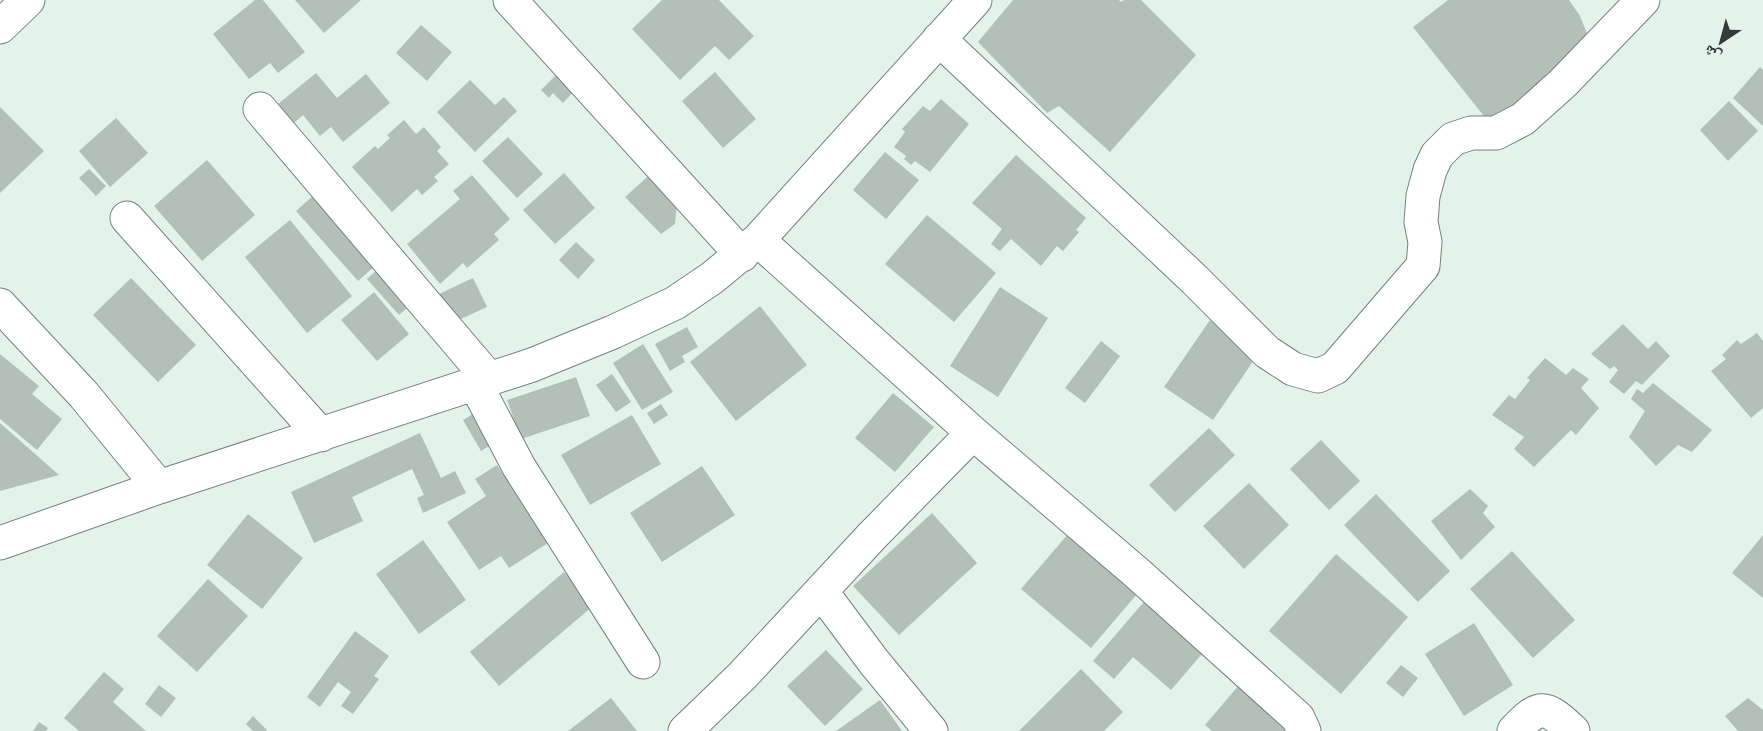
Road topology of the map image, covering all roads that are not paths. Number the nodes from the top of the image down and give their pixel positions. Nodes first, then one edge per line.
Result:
1 (27, 0) edge
2 (510, 0) edge
3 (975, 0) edge
4 (1643, 0) edge
5 (0, 27) edge
6 (939, 39) junction
7 (260, 109) dead end
8 (127, 218) dead end
9 (750, 248) junction
10 (0, 304) edge
11 (483, 382) junction
12 (973, 433) junction
13 (321, 435) junction
14 (159, 487) junction
15 (0, 543) edge
16 (821, 591) junction
17 (643, 662) dead end
18 (685, 731) edge
19 (931, 731) edge
20 (1304, 731) edge
21 (1514, 731) edge
22 (1573, 731) edge

1 - 5 street
2 - 9 street
3 - 6 street
4 - 6 street
6 - 9 street
7 - 11 street
8 - 13 street
9 - 11 street
9 - 12 street
10 - 14 street
11 - 13 street
11 - 17 street
12 - 16 street
12 - 20 street
13 - 14 street
14 - 15 street
16 - 18 street
16 - 19 street
21 - 22 street

